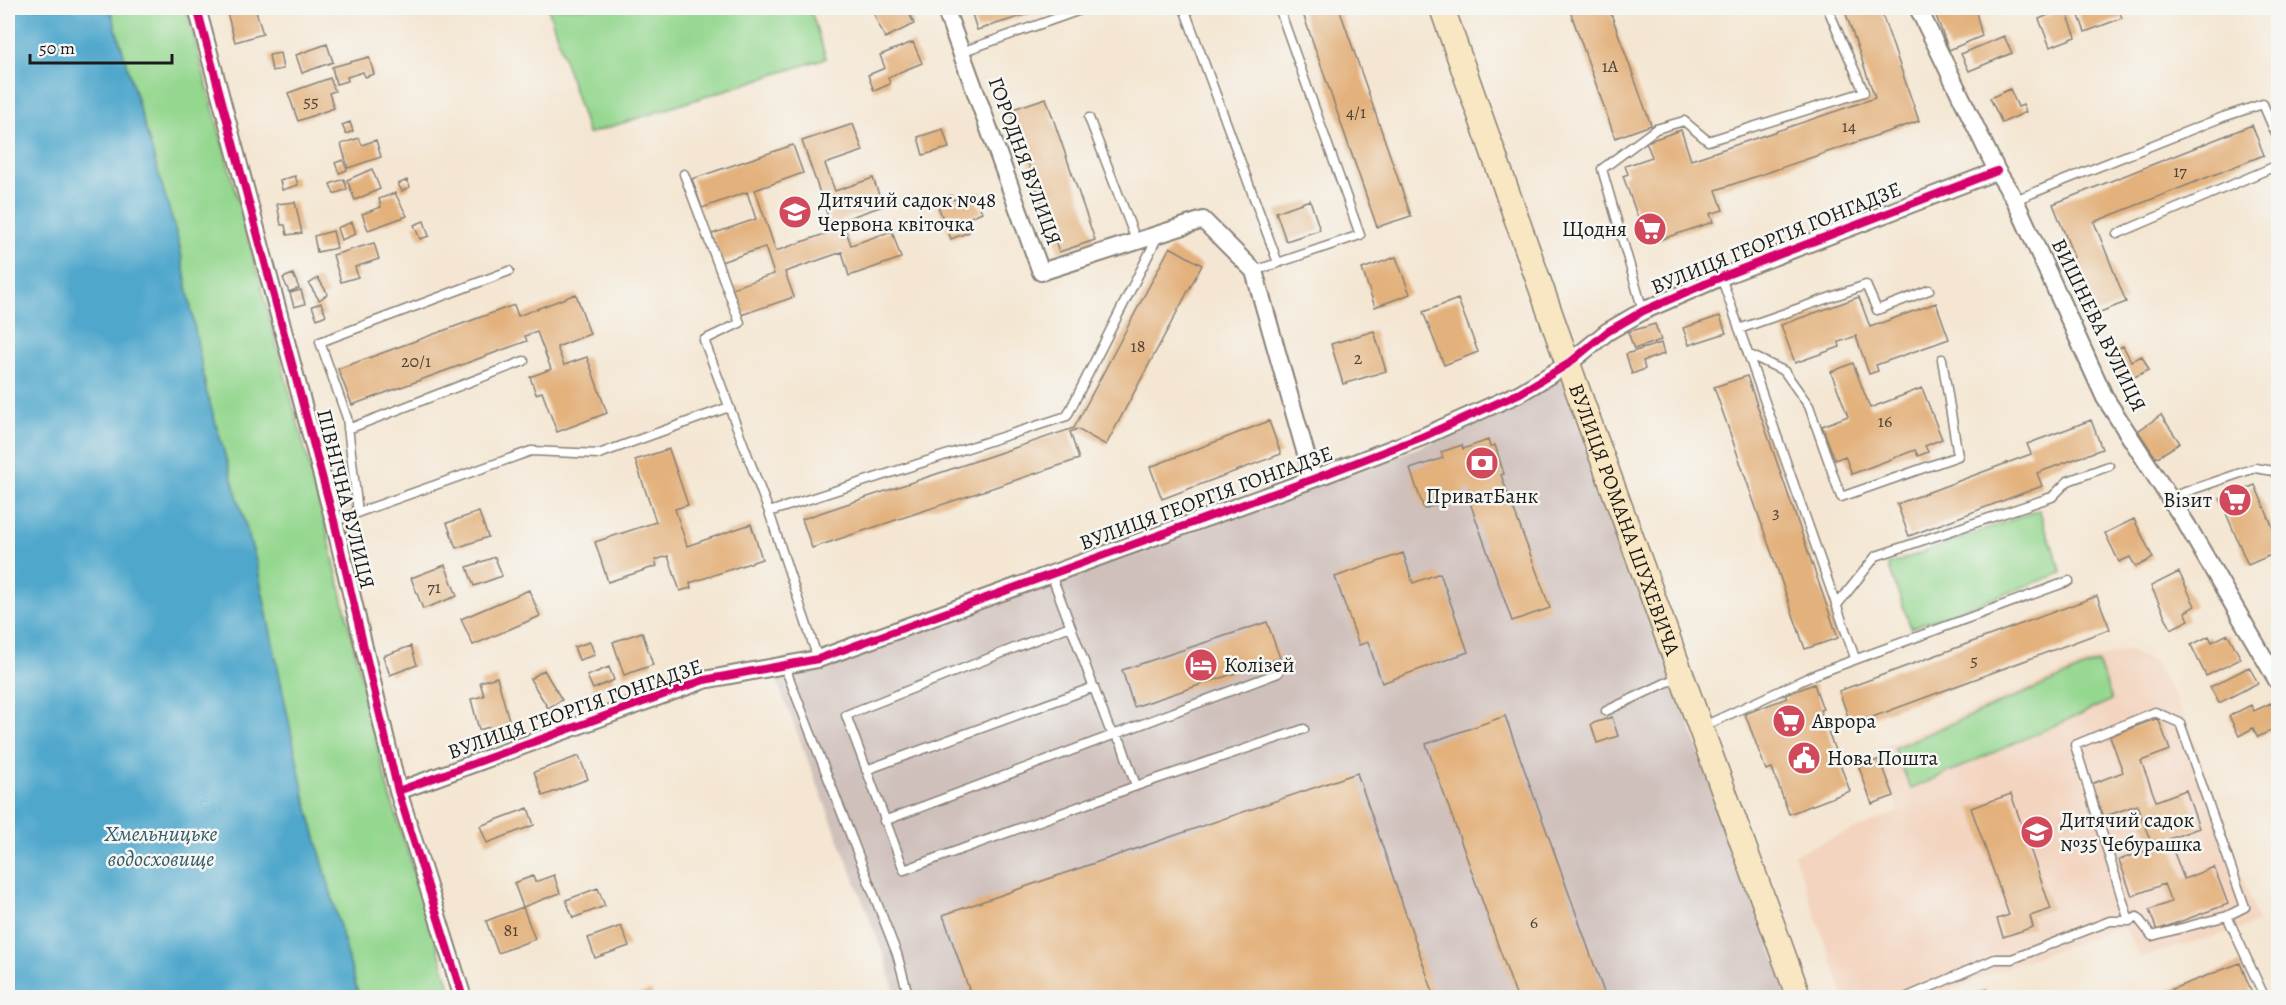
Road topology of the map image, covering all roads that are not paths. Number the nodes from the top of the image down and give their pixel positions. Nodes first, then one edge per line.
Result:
1 (197, 8) edge
2 (945, 8) edge
3 (1086, 8) edge
4 (1184, 8) edge
5 (1279, 8) edge
6 (1442, 8) edge
7 (1833, 8) edge
8 (1918, 8) edge
9 (961, 52) junction
10 (1089, 118) dead end
11 (2278, 139) edge
12 (2278, 165) edge
13 (1997, 171) junction
14 (684, 174) dead end
15 (2015, 200) junction
16 (1160, 232) junction
17 (2117, 234) dead end
18 (1136, 240) junction
19 (1278, 263) junction
20 (509, 271) dead end
21 (1254, 272) junction
22 (1721, 277) junction
23 (1929, 290) dead end
24 (1643, 311) junction
25 (1739, 329) junction
26 (1748, 354) junction
27 (1942, 359) dead end
28 (524, 361) dead end
29 (1568, 364) junction
30 (729, 407) junction
31 (348, 429) junction
32 (2109, 466) dead end
33 (2278, 476) edge
34 (1313, 479) junction
35 (2168, 498) junction
36 (769, 512) junction
37 (358, 513) junction
38 (334, 521) junction
39 (1051, 574) junction
40 (2069, 581) dead end
41 (1837, 605) junction
42 (1070, 626) junction
43 (1855, 658) junction
44 (818, 659) junction
45 (784, 665) junction
46 (1278, 673) dead end
47 (1682, 675) junction
48 (2278, 682) edge
49 (1094, 687) junction
50 (1605, 711) dead end
51 (1701, 727) junction
52 (1304, 729) dead end
53 (1114, 734) junction
54 (866, 770) junction
55 (1136, 786) junction
56 (398, 791) junction
57 (885, 821) junction
58 (2227, 916) junction
59 (2129, 921) junction
60 (463, 998) edge
61 (909, 998) edge
62 (1799, 998) edge
63 (1905, 998) edge
64 (2265, 998) edge

1 - 38 street, ПІВНІЧНА ВУЛИЦЯ
2 - 9 street, ГОРОДНЯ ВУЛИЦЯ
3 - 9 lane
4 - 19 lane
5 - 19 lane
6 - 29 main road, ВУЛИЦЯ РОМАНА ШУХЕВИЧА
7 - 24 lane
8 - 13 street, ВИШНЕВА ВУЛИЦЯ
9 - 18 street, ГОРОДНЯ ВУЛИЦЯ
10 - 18 lane
11 - 15 lane
12 - 17 lane
13 - 15 street, ВИШНЕВА ВУЛИЦЯ
13 - 22 street, ВУЛИЦЯ ГЕОРГІЯ ГОНГАДЗЕ
14 - 30 lane
15 - 35 street, ВИШНЕВА ВУЛИЦЯ
16 - 18 street, ГОРОДНЯ ВУЛИЦЯ
16 - 21 street, ГОРОДНЯ ВУЛИЦЯ
16 - 36 lane
19 - 21 lane
20 - 31 lane
21 - 34 street, ГОРОДНЯ ВУЛИЦЯ
22 - 24 street, ВУЛИЦЯ ГЕОРГІЯ ГОНГАДЗЕ
22 - 25 lane
23 - 25 lane
24 - 29 street, ВУЛИЦЯ ГЕОРГІЯ ГОНГАДЗЕ
25 - 26 lane
26 - 27 lane
26 - 41 lane
28 - 31 lane
29 - 34 street, ВУЛИЦЯ ГЕОРГІЯ ГОНГАДЗЕ
29 - 47 main road, ВУЛИЦЯ РОМАНА ШУХЕВИЧА
30 - 36 lane
30 - 37 lane
31 - 37 lane
32 - 41 lane
33 - 35 lane
34 - 39 street, ВУЛИЦЯ ГЕОРГІЯ ГОНГАДЗЕ
35 - 48 street, ВИШНЕВА ВУЛИЦЯ
36 - 44 lane
37 - 38 lane
38 - 56 street, ПІВНІЧНА ВУЛИЦЯ
39 - 42 lane
39 - 44 street, ВУЛИЦЯ ГЕОРГІЯ ГОНГАДЗЕ
40 - 43 lane
41 - 43 lane
42 - 49 lane
42 - 54 lane
43 - 51 lane
44 - 45 street, ВУЛИЦЯ ГЕОРГІЯ ГОНГАДЗЕ
45 - 56 street, ВУЛИЦЯ ГЕОРГІЯ ГОНГАДЗЕ
45 - 61 lane
46 - 53 lane
47 - 50 lane
47 - 51 main road, ВУЛИЦЯ РОМАНА ШУХЕВИЧА
49 - 53 lane
49 - 54 lane
51 - 62 main road, ВУЛИЦЯ РОМАНА ШУХЕВИЧА
52 - 55 lane
53 - 55 lane
53 - 57 lane
54 - 57 lane
55 - 57 lane
56 - 60 street, ПІВНІЧНА ВУЛИЦЯ
58 - 59 lane
58 - 59 lane
58 - 64 lane
59 - 63 lane

